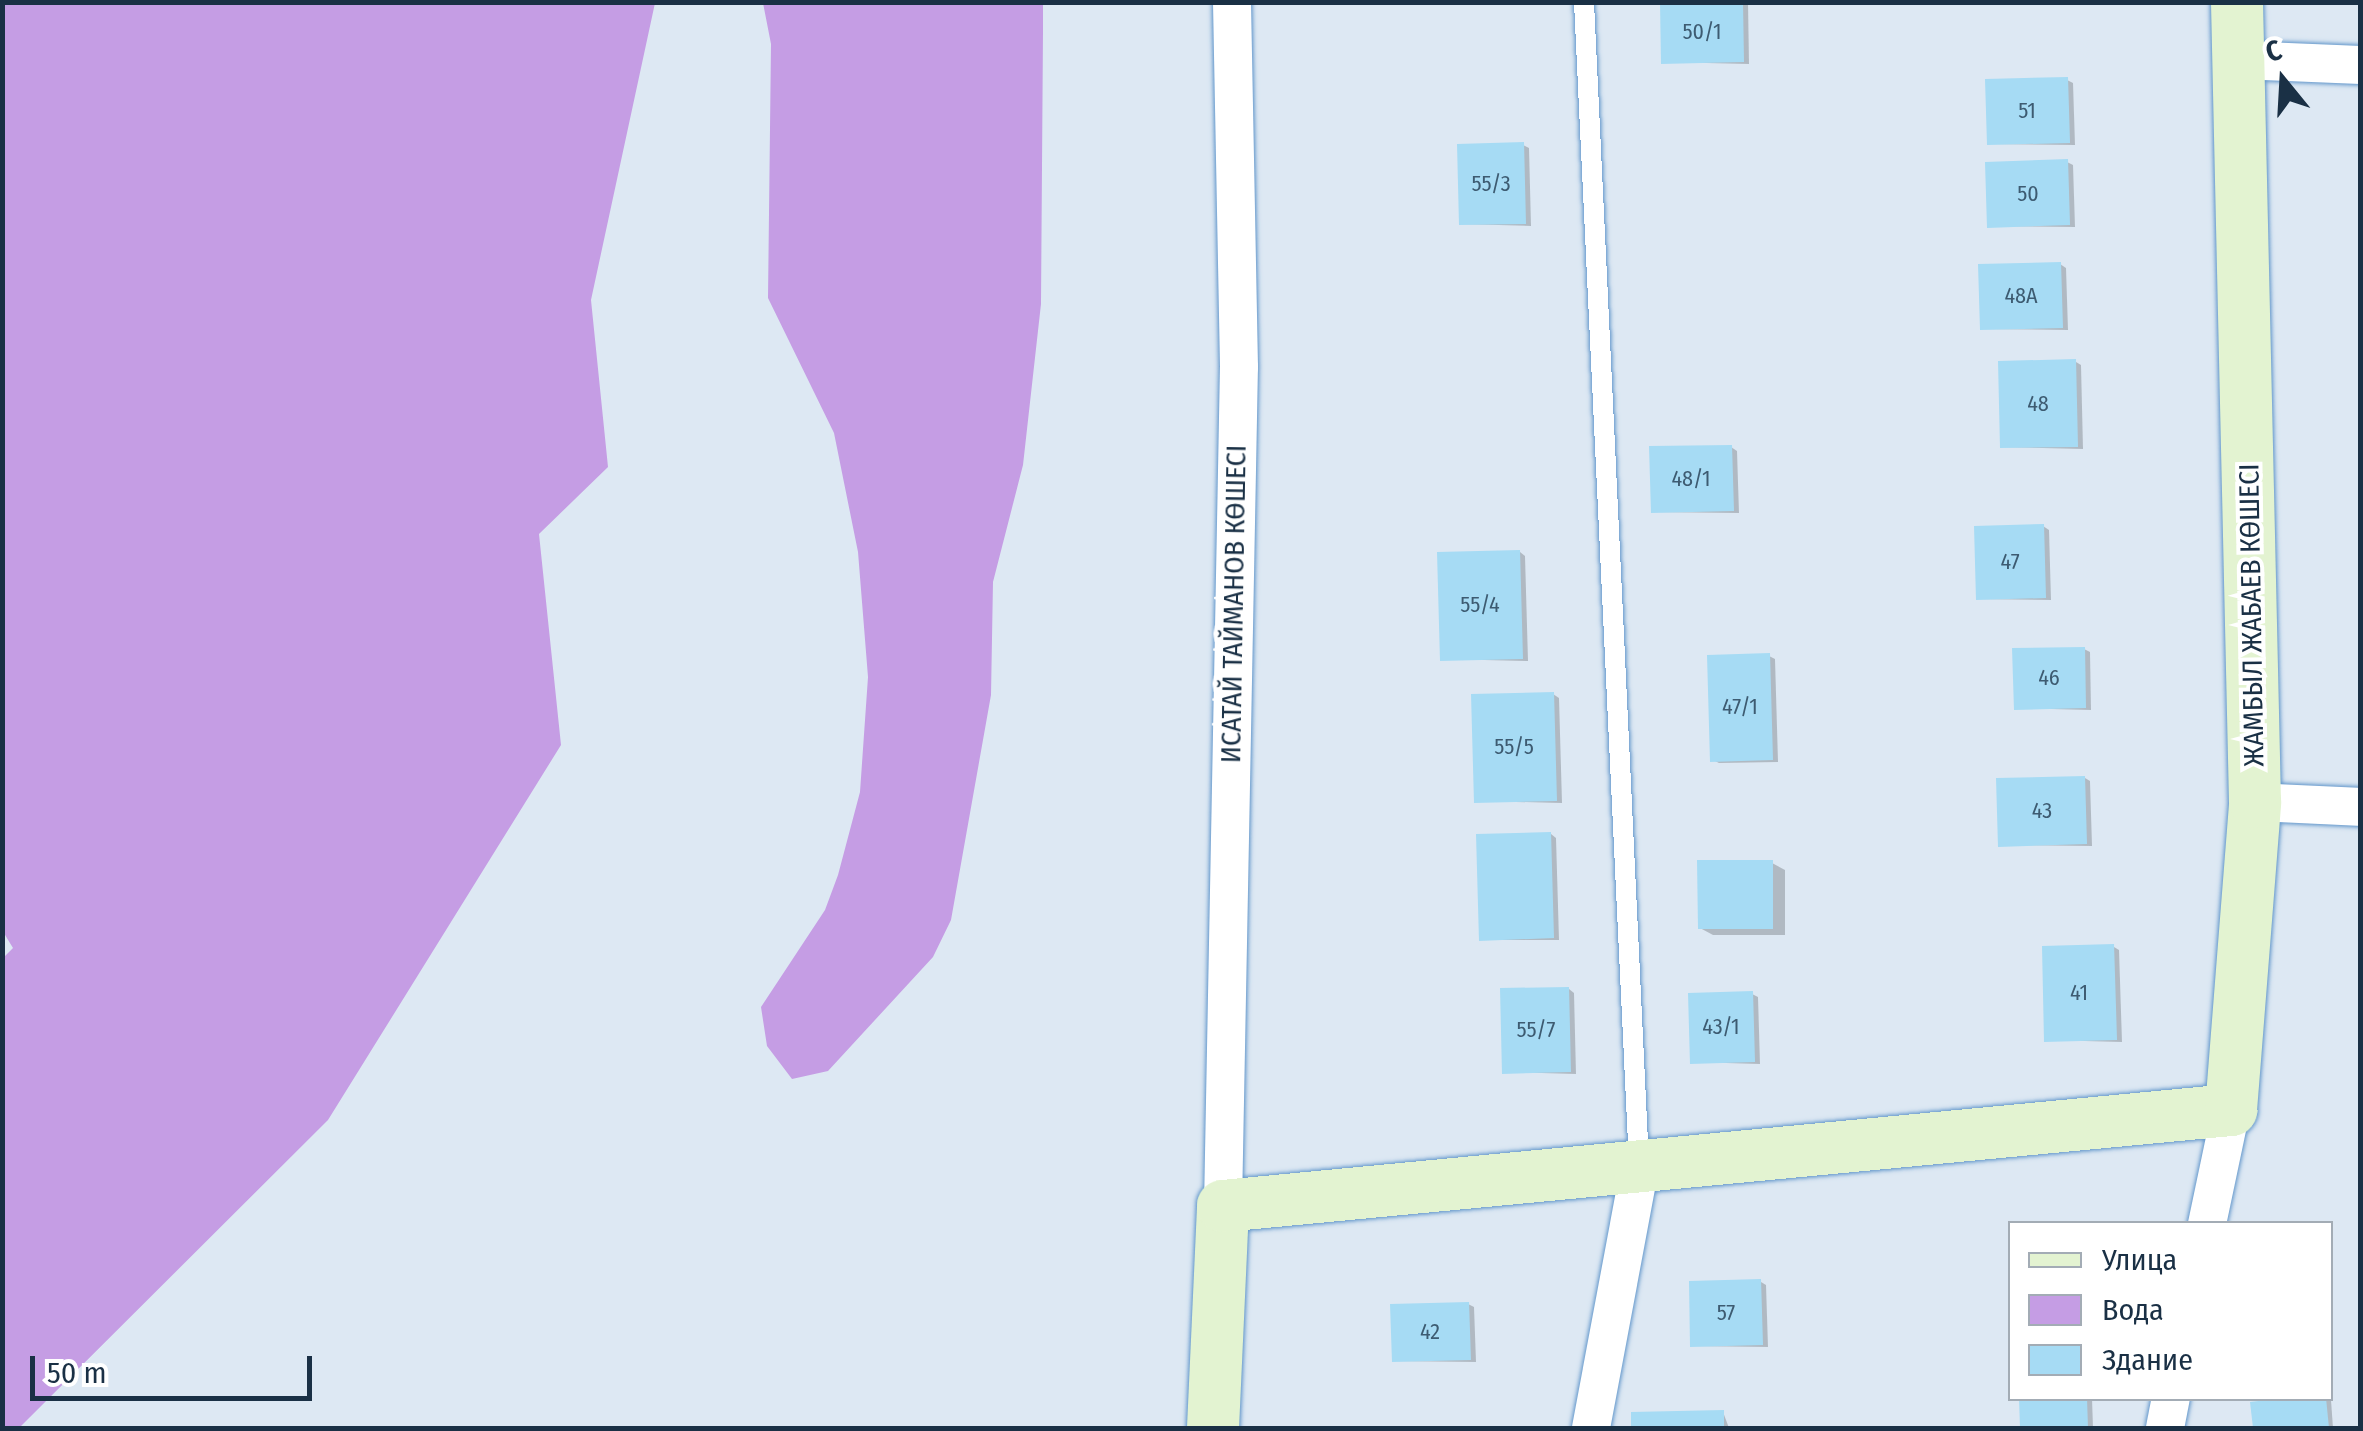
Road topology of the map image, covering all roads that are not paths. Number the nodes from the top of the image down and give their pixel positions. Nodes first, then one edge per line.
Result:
1 (1232, 2) edge
2 (1584, 2) edge
3 (2236, 2) edge
4 (2240, 60) junction
5 (2360, 65) edge
6 (2256, 802) junction
7 (2360, 807) edge
8 (2230, 1110) junction
9 (1639, 1171) junction
10 (1222, 1206) junction
11 (2208, 1221) edge
12 (2170, 1401) edge
13 (1213, 1428) edge
14 (1591, 1428) edge
15 (2165, 1428) edge

1 - 10 street, ИСАТАЙ ТАЙМАНОВ КӨШЕСІ
2 - 9 lane
3 - 4 street, ЖАМБЫЛ ЖАБАЕВ КӨШЕСІ
4 - 5 street
4 - 6 street, ЖАМБЫЛ ЖАБАЕВ КӨШЕСІ
6 - 7 street
6 - 8 street, ЖАМБЫЛ ЖАБАЕВ КӨШЕСІ
8 - 9 street
8 - 11 street, ЖАМБЫЛ ЖАБАЕВ КӨШЕСІ
9 - 10 street
9 - 14 street
10 - 13 street
12 - 15 street

